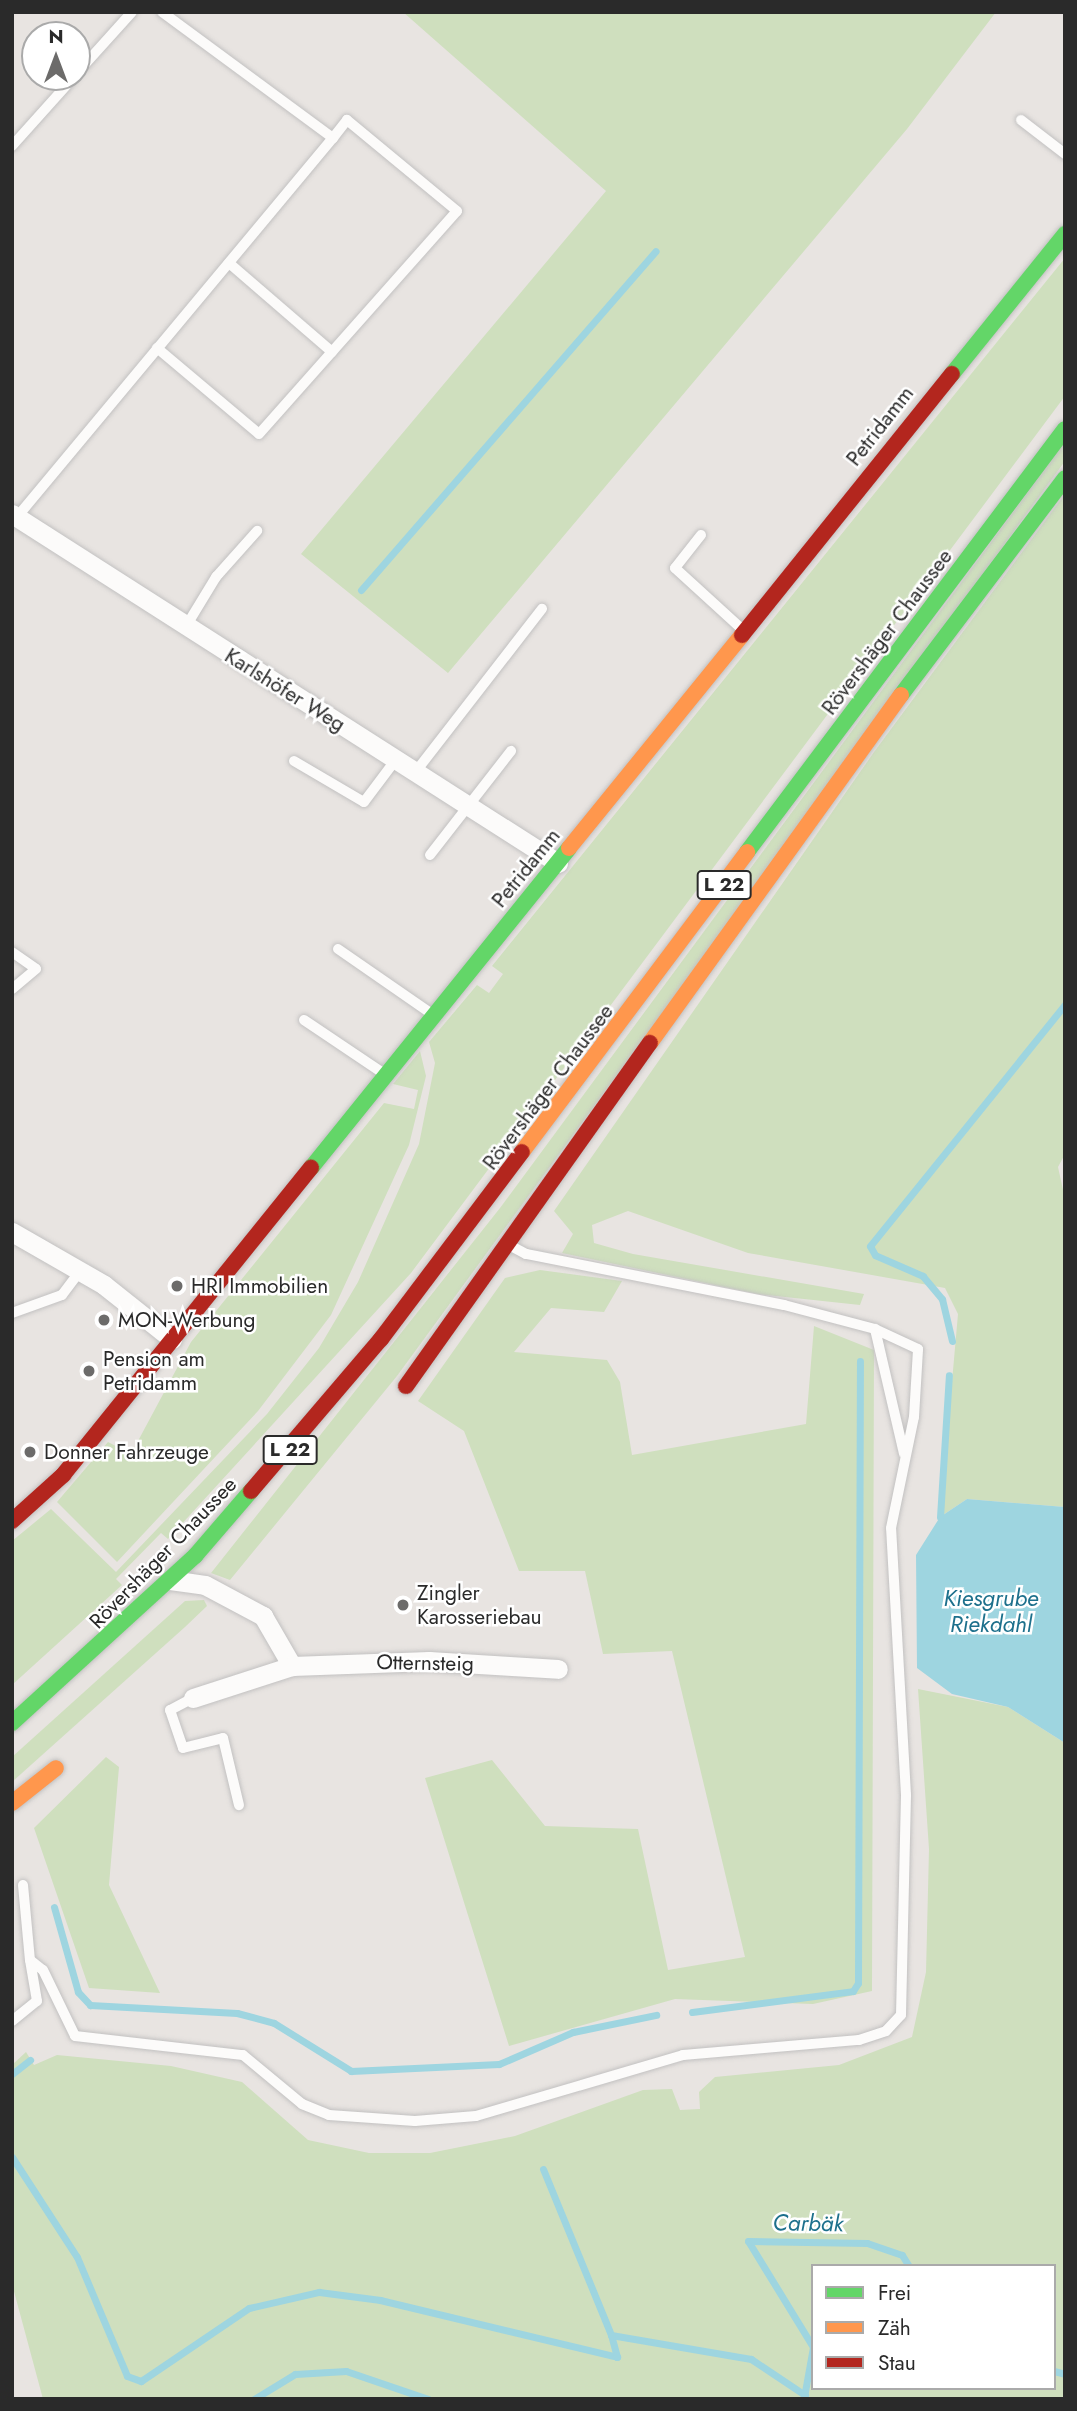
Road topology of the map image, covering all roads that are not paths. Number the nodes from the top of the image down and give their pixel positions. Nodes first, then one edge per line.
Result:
1 (132, 12) edge
2 (162, 12) edge
3 (91, 57) edge
4 (61, 91) edge
5 (1021, 120) dead end
6 (333, 138) junction
7 (12, 146) edge
8 (1065, 154) edge
9 (1065, 234) edge
10 (229, 263) junction
11 (157, 348) junction
12 (332, 352) junction
13 (1065, 429) edge
14 (1065, 478) edge
15 (14, 515) edge
16 (257, 531) dead end
17 (701, 535) dead end
18 (542, 609) dead end
19 (185, 628) junction
20 (743, 630) junction
21 (510, 751) dead end
22 (397, 758) junction
23 (294, 761) dead end
24 (417, 770) junction
25 (470, 802) junction
26 (430, 855) dead end
27 (558, 863) junction
28 (338, 949) dead end
29 (12, 952) edge
30 (12, 989) edge
31 (433, 1015) junction
32 (304, 1020) dead end
33 (383, 1073) junction
34 (12, 1232) edge
35 (510, 1245) junction
36 (81, 1270) junction
37 (12, 1312) edge
38 (874, 1329) junction
39 (172, 1339) junction
40 (406, 1386) dead end
41 (905, 1460) junction
42 (12, 1521) edge
43 (170, 1580) junction
44 (292, 1666) junction
45 (558, 1669) dead end
46 (193, 1698) joint
47 (12, 1723) edge
48 (56, 1768) dead end
49 (12, 1803) edge
50 (239, 1805) dead end
51 (23, 1885) dead end
52 (30, 1960) junction
53 (12, 2021) edge

1 - 3 lane
2 - 6 lane
4 - 7 lane
5 - 8 lane
6 - 10 lane
6 - 12 lane
9 - 20 main road, Petridamm
10 - 11 lane
10 - 12 lane
11 - 12 lane
11 - 15 lane
13 - 43 main road, Rövershäger Chaussee / L 22
14 - 35 main road, L 22
15 - 19 street, Karlshöfer Weg
16 - 19 lane
17 - 20 lane
18 - 24 lane
19 - 22 street, Karlshöfer Weg
20 - 27 main road, Petridamm
21 - 25 lane
22 - 23 lane
22 - 24 street, Karlshöfer Weg
24 - 25 street, Karlshöfer Weg
25 - 26 lane
25 - 27 street, Karlshöfer Weg
27 - 31 main road, Petridamm
28 - 31 lane
29 - 30 lane
31 - 33 main road, Petridamm
32 - 33 lane
33 - 39 main road, Petridamm
34 - 36 street
35 - 38 lane
35 - 40 main road, L 22
36 - 37 lane
36 - 39 street
38 - 41 lane
38 - 41 lane
39 - 42 main road, Petridamm
41 - 52 lane
43 - 44 street
43 - 47 main road, Rövershäger Chaussee / L 22
44 - 45 street, Otternsteig
44 - 46 street, Otternsteig
46 - 50 lane
48 - 49 main road
51 - 52 lane
52 - 53 lane

